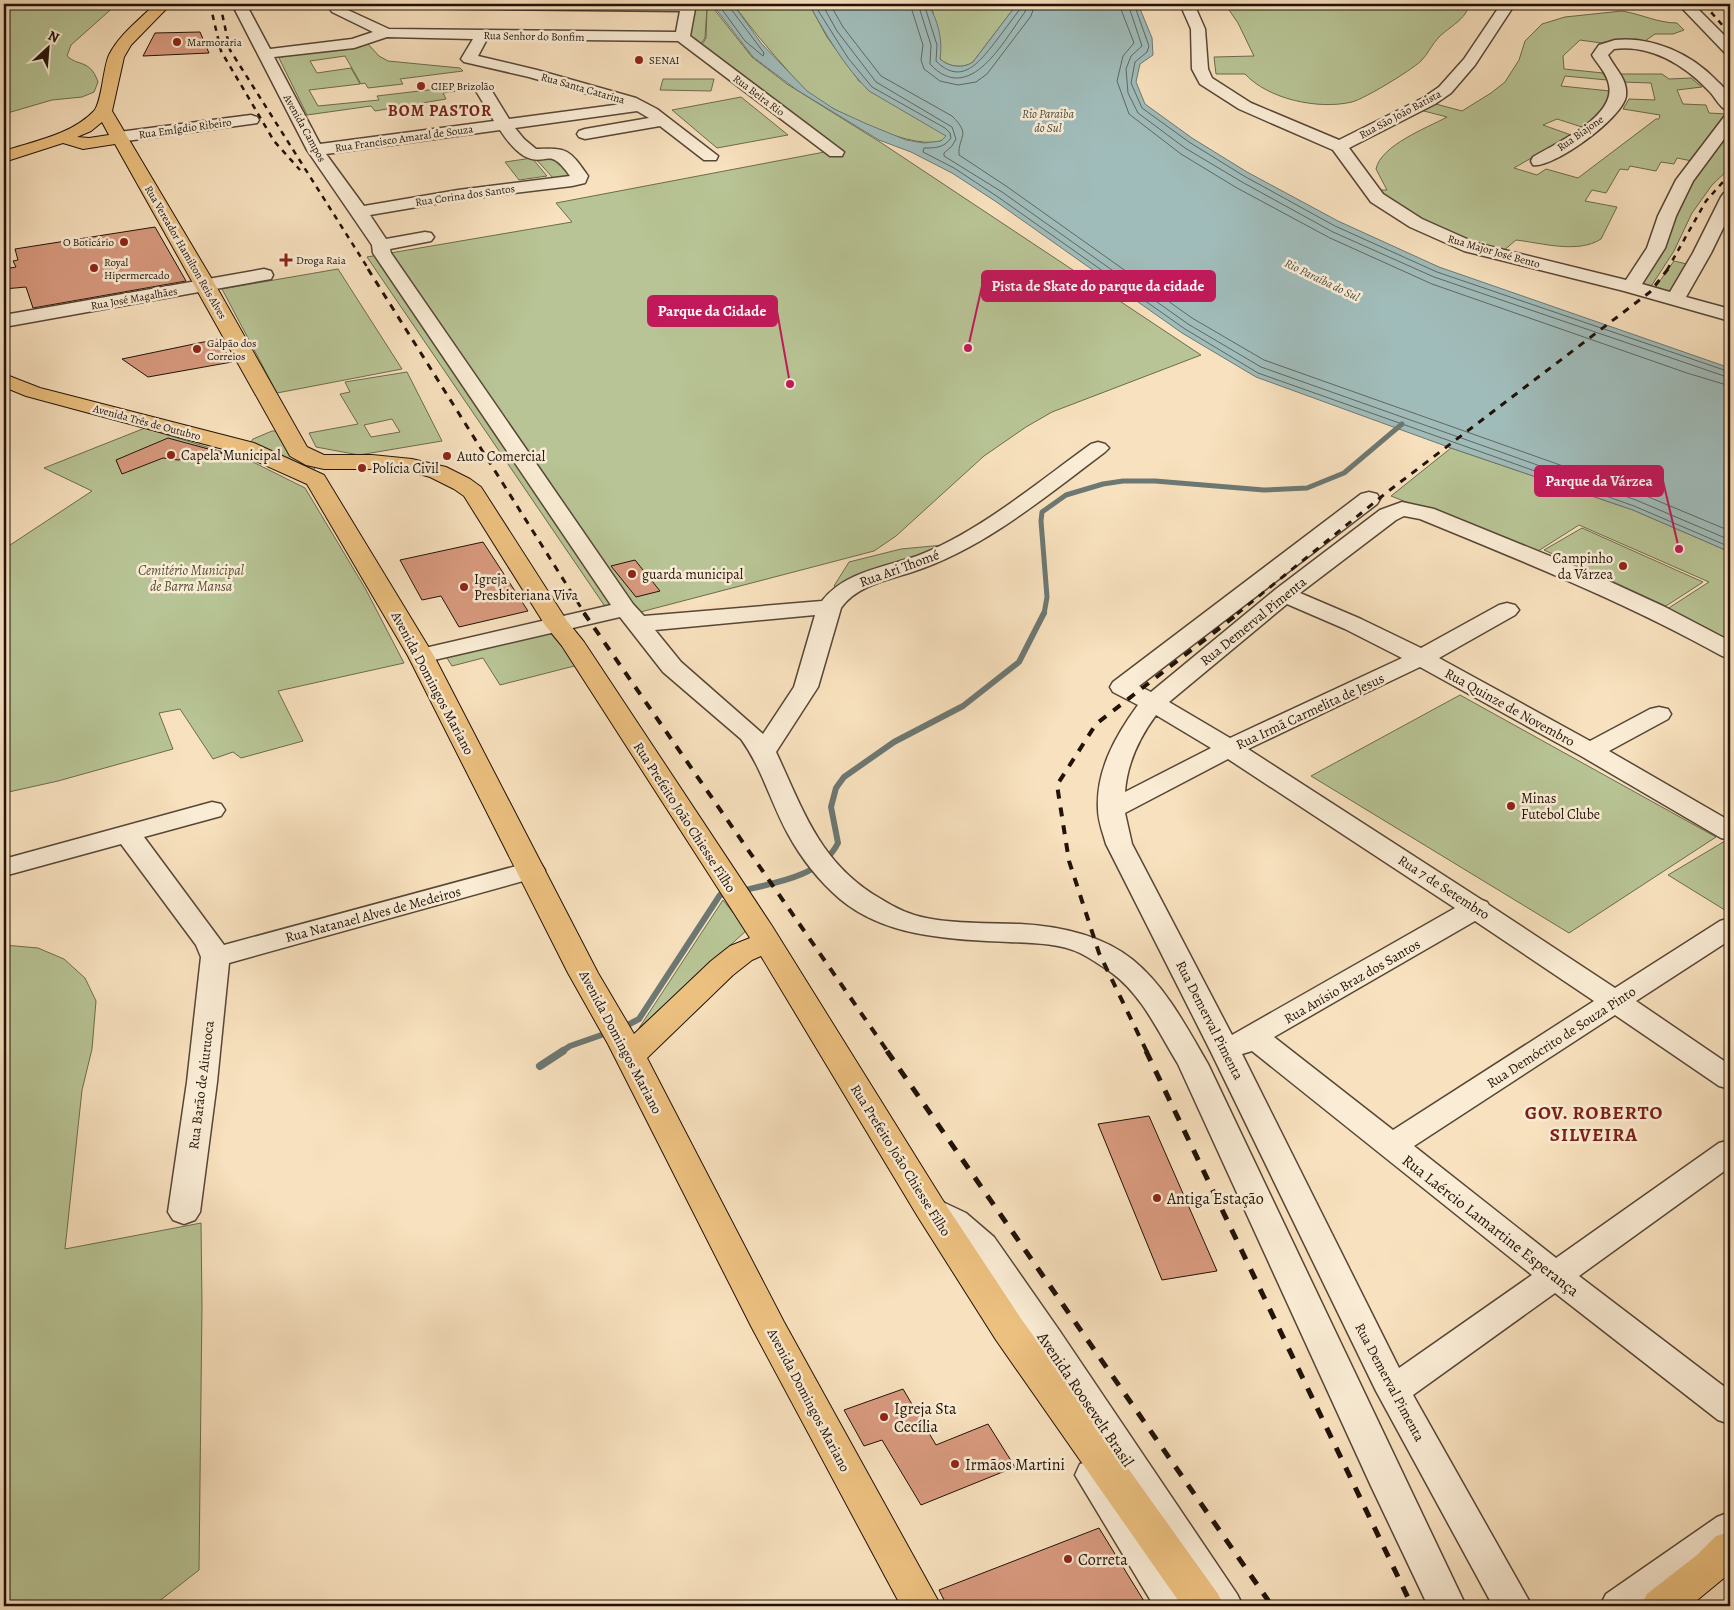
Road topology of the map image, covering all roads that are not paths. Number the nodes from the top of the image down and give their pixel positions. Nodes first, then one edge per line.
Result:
1 (163, 4) edge
2 (239, 4) edge
3 (398, 4) edge
4 (1187, 4) edge
5 (1508, 4) edge
6 (1685, 4) edge
7 (335, 7) edge
8 (386, 33) junction
9 (482, 35) junction
10 (682, 37) junction
11 (1730, 50) edge
12 (265, 54) junction
13 (484, 92) dead end
14 (641, 106) junction
15 (1730, 107) edge
16 (104, 111) junction
17 (251, 120) dead end
18 (1730, 120) edge
19 (663, 121) junction
20 (503, 124) junction
21 (84, 126) junction
22 (117, 132) junction
23 (585, 134) dead end
24 (67, 136) junction
25 (1340, 146) junction
26 (315, 150) junction
27 (836, 152) dead end
28 (710, 156) dead end
29 (4, 157) edge
30 (1539, 160) dead end
31 (1730, 197) edge
32 (359, 212) junction
33 (425, 237) dead end
34 (380, 246) junction
35 (264, 275) dead end
36 (206, 286) junction
37 (1631, 287) junction
38 (1675, 299) junction
39 (1730, 315) edge
40 (4, 320) edge
41 (6, 384) edge
42 (280, 418) junction
43 (211, 439) junction
44 (1098, 448) dead end
45 (335, 463) junction
46 (316, 480) junction
47 (1369, 499) dead end
48 (1284, 594) junction
49 (829, 607) junction
50 (1508, 610) dead end
51 (632, 617) junction
52 (557, 625) junction
53 (1730, 651) edge
54 (421, 656) junction
55 (1420, 658) junction
56 (1153, 703) junction
57 (1659, 714) dead end
58 (1228, 750) junction
59 (1590, 751) junction
60 (763, 752) junction
61 (212, 810) dead end
62 (1111, 810) junction
63 (1730, 832) edge
64 (128, 834) junction
65 (4, 868) edge
66 (531, 870) junction
67 (1477, 908) junction
68 (1730, 927) edge
69 (766, 943) junction
70 (215, 957) junction
71 (1618, 1002) junction
72 (1240, 1044) junction
73 (627, 1050) junction
74 (1730, 1079) edge
75 (1391, 1146) junction
76 (1730, 1152) edge
77 (930, 1208) junction
78 (184, 1212) dead end
79 (1556, 1276) junction
80 (1009, 1330) junction
81 (1393, 1391) junction
82 (1730, 1410) edge
83 (1730, 1528) edge
84 (1721, 1558) edge
85 (921, 1606) edge
86 (1174, 1606) edge
87 (1204, 1606) edge
88 (1224, 1606) edge
89 (1447, 1606) edge
90 (1513, 1606) edge
91 (1619, 1606) edge
92 (1661, 1606) edge

1 - 16 main road
2 - 12 street, Avenida Campos
3 - 10 street
4 - 25 street
5 - 25 street, Rua São João Batista
6 - 11 street
7 - 8 street
8 - 9 street, Rua Senhor do Bonfim
8 - 12 street
9 - 10 street, Rua Senhor do Bonfim
9 - 14 street, Rua Santa Catarina
10 - 27 street, Rua Beira Rio
12 - 26 street, Avenida Campos
13 - 20 street
14 - 19 street, Rua Santa Catarina
14 - 20 street, Rua Francisco Amaral de Souza
15 - 30 street, Rua Biajone
16 - 21 main road
16 - 22 main road, Rua Vereador Hamilton Reis Alves
17 - 22 street, Rua EmÍgdio Ribeiro
18 - 37 street
19 - 23 street
19 - 28 street, Rua Santa Catarina
20 - 26 street, Rua Francisco Amaral de Souza
20 - 32 street, Rua Corina dos Santos
21 - 22 main road
21 - 24 main road
22 - 24 main road
22 - 36 main road, Rua Vereador Hamilton Reis Alves
24 - 29 main road
25 - 37 street, Rua Major José Bento
26 - 32 street, Avenida Campos
31 - 38 street
32 - 34 street, Avenida Campos
33 - 34 street
34 - 51 street, Avenida Campos
35 - 36 street, Rua José Magalhães
36 - 40 street, Rua José Magalhães
36 - 42 main road, Rua Vereador Hamilton Reis Alves
37 - 38 street, Rua Major José Bento
38 - 39 street, Rua Major José Bento
41 - 43 main road, Avenida Três de Outubro
42 - 43 main road
42 - 45 main road, Rua Prefeito João Chiesse Filho
43 - 46 main road, Avenida Três de Outubro
44 - 49 street, Rua Ari Thomé
45 - 46 main road
45 - 52 main road, Rua Prefeito João Chiesse Filho
46 - 54 main road, Avenida Domingos Mariano
47 - 56 street
48 - 53 street, Rua Demerval Pimenta
48 - 55 street, Rua Quinze de Novembro
48 - 56 street, Rua Demerval Pimenta
49 - 51 street
49 - 60 street
50 - 55 street, Rua Irmã Carmelita de Jesus
51 - 52 street
51 - 60 street, Avenida Campos
52 - 54 street
52 - 69 main road, Rua Prefeito João Chiesse Filho
54 - 66 main road, Avenida Domingos Mariano
55 - 58 street, Rua Irmã Carmelita de Jesus
55 - 59 street, Rua Quinze de Novembro
56 - 58 street, Rua 7 de Setembro
56 - 62 street, Rua Demerval Pimenta
57 - 59 street
58 - 62 street, Rua Irmã Carmelita de Jesus
58 - 67 street, Rua 7 de Setembro
59 - 63 street, Rua Quinze de Novembro
60 - 89 street, Avenida Campos
61 - 64 street
62 - 72 street, Rua Demerval Pimenta
64 - 65 street
64 - 70 street
66 - 70 street, Rua Natanael Alves de Medeiros
66 - 73 main road, Avenida Domingos Mariano
67 - 71 street, Rua 7 de Setembro
67 - 72 street, Rua Anísio Braz dos Santos
68 - 71 street, Rua Demócrito de Souza Pinto
69 - 73 main road
69 - 77 main road, Rua Prefeito João Chiesse Filho
70 - 78 street, Rua Barão de Aiuruoca
71 - 74 street, Rua 7 de Setembro
71 - 75 street, Rua Demócrito de Souza Pinto
72 - 75 street, Rua Laércio Lamartine Esperança
72 - 81 street, Rua Demerval Pimenta
73 - 85 main road, Avenida Domingos Mariano
75 - 79 street, Rua Laércio Lamartine Esperança
76 - 79 street
77 - 80 main road, Rua Prefeito João Chiesse Filho
77 - 88 street, Avenida Roosevelt Brasil
79 - 81 street
79 - 82 street, Rua Laércio Lamartine Esperança
80 - 86 street, Rua Prefeito João Chiesse Filho
80 - 87 main road, Rua Prefeito João Chiesse Filho
81 - 90 street, Rua Demerval Pimenta
83 - 91 street
84 - 92 main road

